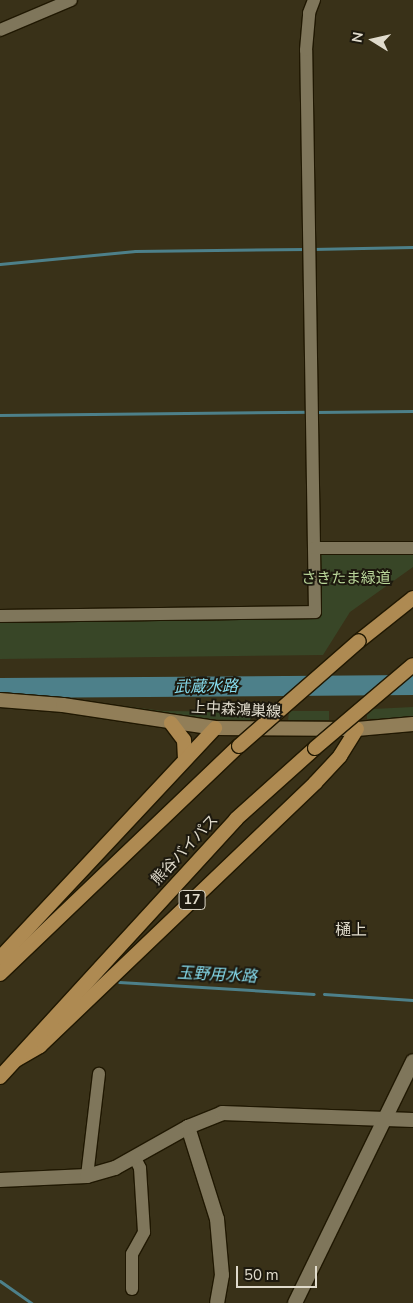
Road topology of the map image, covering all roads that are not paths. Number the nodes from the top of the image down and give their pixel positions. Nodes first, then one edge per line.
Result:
1 (71, 0) edge
2 (314, 0) edge
3 (0, 30) edge
4 (314, 548) junction
5 (413, 548) edge
6 (413, 598) edge
7 (0, 616) edge
8 (413, 665) edge
9 (0, 700) edge
10 (171, 723) junction
11 (413, 724) edge
12 (215, 728) junction
13 (357, 728) junction
14 (184, 757) junction
15 (0, 958) edge
16 (0, 974) edge
17 (16, 1060) junction
18 (413, 1061) edge
19 (99, 1074) dead end
20 (0, 1077) edge
21 (413, 1120) edge
22 (382, 1122) junction
23 (188, 1127) junction
24 (135, 1158) junction
25 (87, 1176) junction
26 (0, 1180) edge
27 (132, 1289) dead end
28 (217, 1303) edge
29 (295, 1303) edge

1 - 3 street
2 - 4 street
4 - 5 street
4 - 7 street
6 - 16 highway, bridge
8 - 17 highway, 熊谷バイパス / 17, bridge
9 - 10 main road, 上中森鴻巣線
10 - 12 main road, 上中森鴻巣線
10 - 14 highway
11 - 13 main road, 上中森鴻巣線
12 - 13 main road, 上中森鴻巣線
12 - 14 highway
13 - 17 highway, 17
14 - 15 highway
17 - 20 highway, 熊谷バイパス / 17
18 - 22 street
19 - 25 street
21 - 22 street
22 - 23 street
22 - 29 street
23 - 24 street
23 - 28 street
24 - 25 street
24 - 27 street
25 - 26 street

